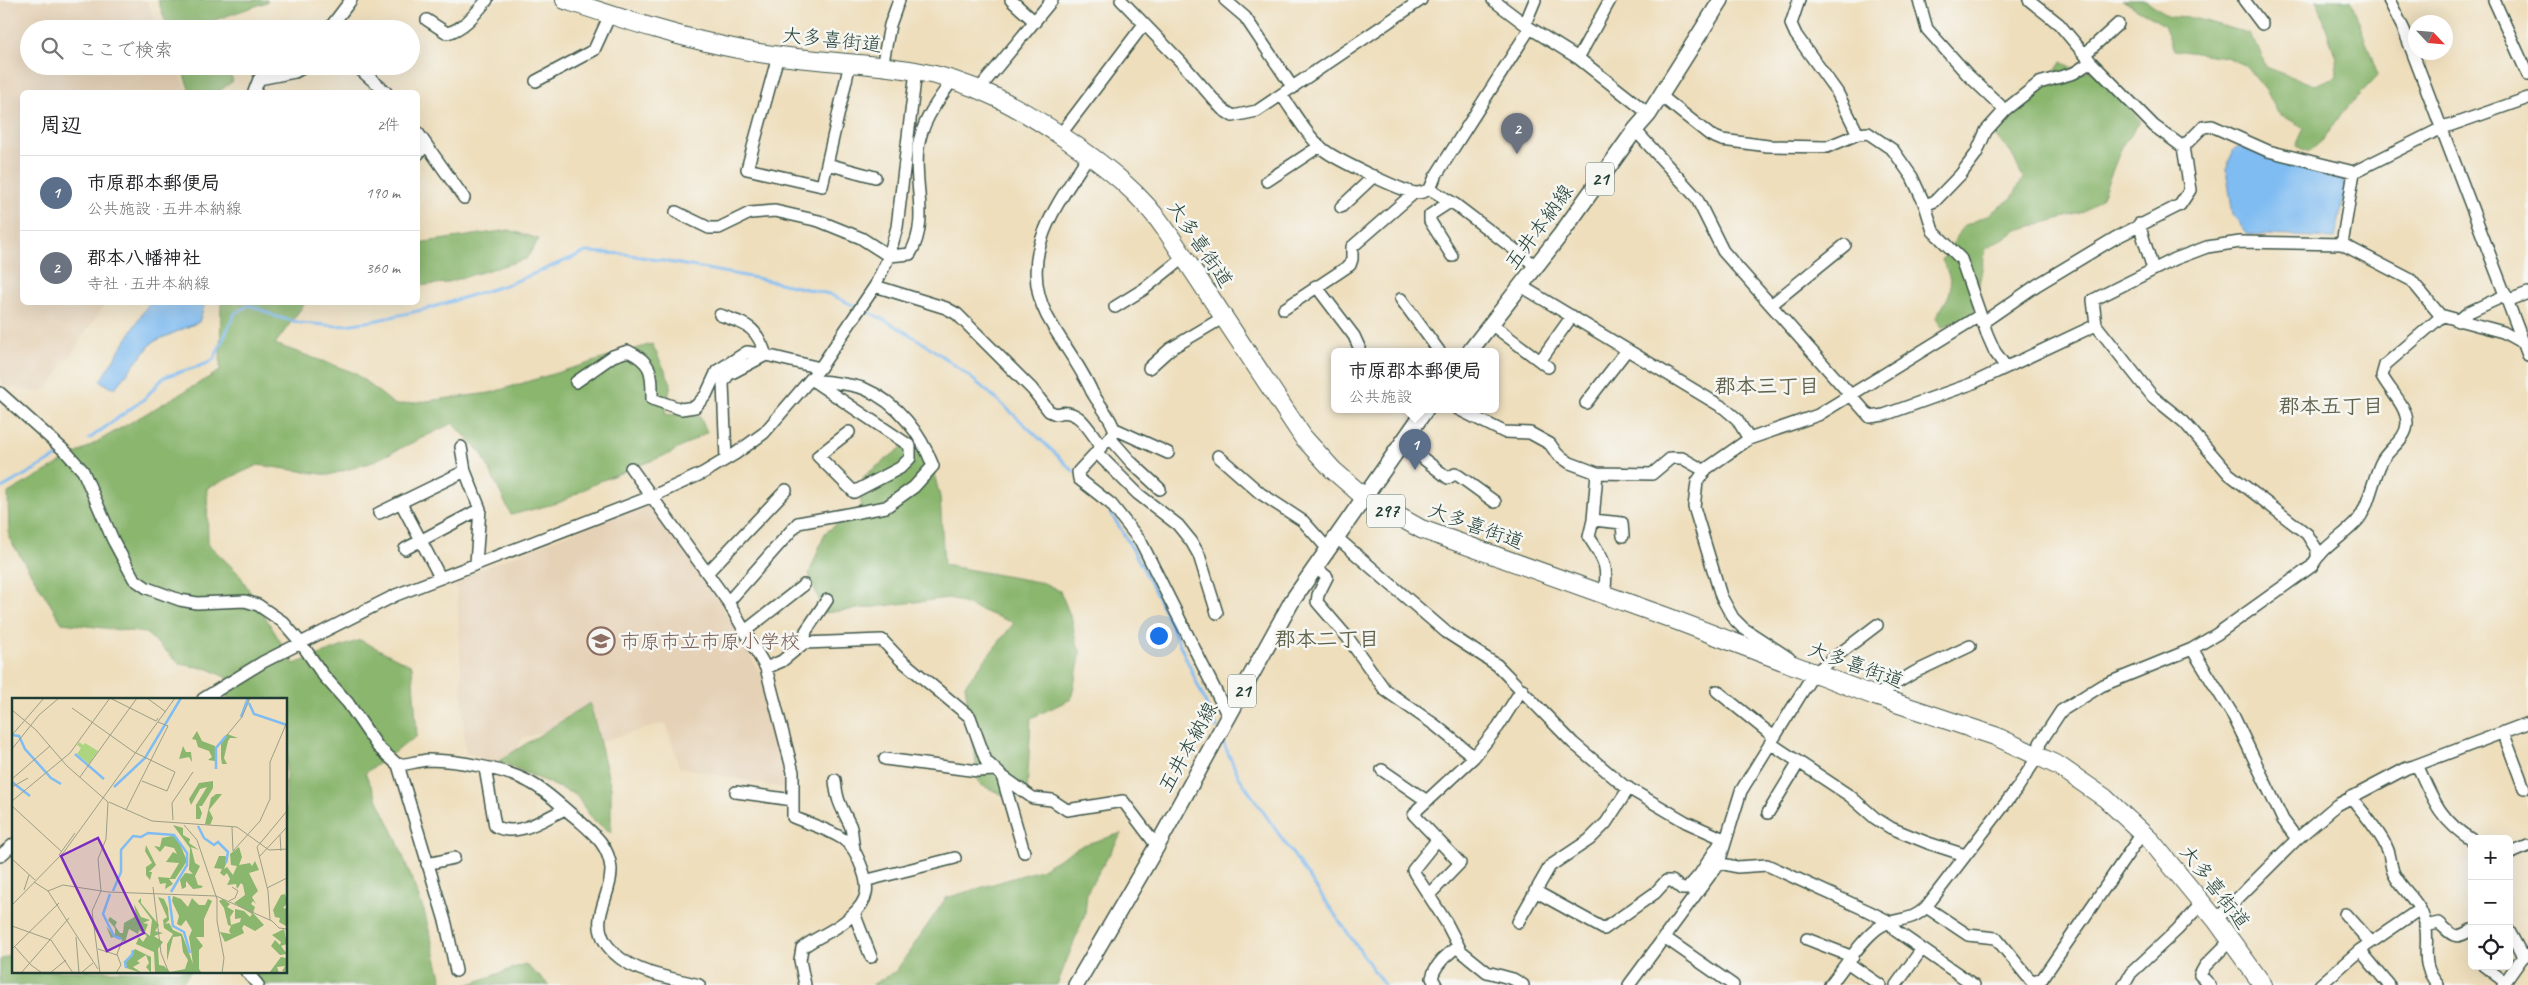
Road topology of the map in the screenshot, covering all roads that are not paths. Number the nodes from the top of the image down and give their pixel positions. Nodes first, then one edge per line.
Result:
1 (351, 0) edge
2 (486, 0) edge
3 (565, 0) edge
4 (899, 0) edge
5 (1011, 0) edge
6 (1052, 0) edge
7 (1121, 0) edge
8 (1225, 0) edge
9 (1493, 0) edge
10 (1535, 0) edge
11 (1610, 0) edge
12 (1722, 0) edge
13 (1799, 0) edge
14 (1919, 0) edge
15 (2029, 0) edge
16 (2244, 0) edge
17 (2389, 0) edge
18 (2494, 0) edge
19 (1416, 1) edge
20 (610, 15) junction
21 (336, 20) edge
22 (427, 20) dead end
23 (1035, 22) junction
24 (1144, 24) junction
25 (2118, 24) dead end
26 (2262, 24) dead end
27 (1527, 26) junction
28 (778, 56) junction
29 (1578, 58) junction
30 (2088, 58) junction
31 (850, 63) junction
32 (882, 67) junction
33 (916, 71) junction
34 (280, 75) edge
35 (365, 75) edge
36 (2528, 75) edge
37 (954, 79) junction
38 (536, 81) dead end
39 (980, 88) junction
40 (1293, 88) junction
41 (255, 90) edge
42 (380, 90) edge
43 (1282, 96) junction
44 (1661, 96) junction
45 (2528, 98) edge
46 (2005, 110) junction
47 (1649, 114) junction
48 (2440, 129) junction
49 (1635, 130) junction
50 (1858, 134) junction
51 (420, 136) edge
52 (1060, 136) junction
53 (426, 145) junction
54 (1320, 146) junction
55 (2183, 146) junction
56 (420, 152) edge
57 (1089, 155) junction
58 (827, 164) junction
59 (2354, 172) junction
60 (1374, 176) junction
61 (875, 177) dead end
62 (1267, 181) dead end
63 (1430, 189) junction
64 (1414, 193) junction
65 (464, 198) dead end
66 (1450, 202) junction
67 (1925, 206) junction
68 (1342, 207) dead end
69 (676, 212) dead end
70 (2139, 224) junction
71 (2342, 244) junction
72 (1845, 245) dead end
73 (889, 256) junction
74 (1452, 256) dead end
75 (1184, 257) junction
76 (1536, 266) junction
77 (2153, 269) junction
78 (875, 286) junction
79 (1316, 286) junction
80 (1521, 286) junction
81 (2528, 293) edge
82 (2507, 298) junction
83 (1400, 300) dead end
84 (1771, 305) junction
85 (1115, 307) dead end
86 (1284, 308) dead end
87 (720, 315) dead end
88 (1572, 316) junction
89 (2442, 316) junction
90 (1224, 317) junction
91 (1981, 320) junction
92 (2458, 321) junction
93 (1491, 324) junction
94 (2096, 325) junction
95 (2521, 342) junction
96 (1359, 347) dead end
97 (1437, 348) edge
98 (1472, 348) edge
99 (1627, 350) junction
100 (766, 355) junction
101 (2528, 355) edge
102 (2006, 367) junction
103 (820, 368) junction
104 (1149, 368) dead end
105 (811, 380) junction
106 (576, 382) dead end
107 (0, 393) edge
108 (1849, 394) junction
109 (1586, 403) dead end
110 (1423, 413) edge
111 (1466, 413) edge
112 (849, 432) dead end
113 (1749, 439) junction
114 (1106, 441) junction
115 (1402, 442) junction
116 (461, 447) dead end
117 (1168, 454) dead end
118 (1218, 456) dead end
119 (726, 459) junction
120 (630, 468) dead end
121 (465, 471) junction
122 (1705, 471) junction
123 (1597, 472) junction
124 (1160, 489) dead end
125 (786, 490) dead end
126 (653, 496) junction
127 (1364, 497) junction
128 (1495, 502) dead end
129 (401, 503) junction
130 (480, 509) junction
131 (378, 513) dead end
132 (1593, 520) junction
133 (1623, 536) dead end
134 (421, 540) junction
135 (1332, 543) junction
136 (405, 549) dead end
137 (2317, 556) junction
138 (476, 563) junction
139 (1315, 567) junction
140 (707, 573) junction
141 (440, 577) junction
142 (804, 584) dead end
143 (1604, 594) junction
144 (827, 600) dead end
145 (728, 602) junction
146 (1217, 613) dead end
147 (1877, 625) dead end
148 (745, 632) junction
149 (301, 642) junction
150 (804, 643) junction
151 (1970, 646) dead end
152 (2192, 649) junction
153 (1797, 666) junction
154 (766, 668) junction
155 (1814, 673) junction
156 (1522, 689) junction
157 (1717, 691) dead end
158 (1876, 696) junction
159 (205, 698) edge
160 (1228, 716) junction
161 (2528, 723) edge
162 (2503, 732) junction
163 (1772, 740) junction
164 (2038, 756) junction
165 (1474, 757) junction
166 (885, 759) dead end
167 (1799, 762) junction
168 (398, 765) junction
169 (2414, 766) junction
170 (486, 768) junction
171 (1382, 770) dead end
172 (999, 773) junction
173 (835, 780) dead end
174 (1629, 788) junction
175 (2524, 788) dead end
176 (736, 792) dead end
177 (2351, 797) junction
178 (793, 800) junction
179 (1426, 801) junction
180 (565, 810) junction
181 (1768, 813) dead end
182 (2143, 832) junction
183 (2468, 837) edge
184 (1724, 839) junction
185 (2297, 839) junction
186 (1437, 840) junction
187 (12, 846) edge
188 (1157, 846) junction
189 (2528, 846) edge
190 (854, 848) junction
191 (1024, 852) dead end
192 (2513, 852) edge
193 (1965, 855) junction
194 (0, 856) edge
195 (454, 858) dead end
196 (955, 858) dead end
197 (1719, 863) junction
198 (427, 864) junction
199 (868, 880) junction
200 (1535, 891) junction
201 (1430, 895) junction
202 (2202, 903) junction
203 (1926, 907) junction
204 (2420, 909) junction
205 (854, 913) junction
206 (2345, 914) dead end
207 (2216, 920) junction
208 (1518, 922) dead end
209 (1890, 922) junction
210 (2425, 926) junction
211 (2468, 932) edge
212 (1664, 937) junction
213 (2513, 937) edge
214 (1807, 939) dead end
215 (2230, 941) junction
216 (2370, 942) junction
217 (1458, 946) junction
218 (1922, 949) junction
219 (2360, 950) junction
220 (2526, 956) edge
221 (872, 957) dead end
222 (1850, 960) junction
223 (2489, 970) edge
224 (456, 971) dead end
225 (247, 972) edge
226 (2433, 983) edge
227 (2504, 983) edge
228 (1077, 984) edge
229 (258, 985) edge
230 (699, 985) edge
231 (805, 985) edge
232 (1436, 985) edge
233 (1524, 985) edge
234 (1629, 985) edge
235 (1733, 985) edge
236 (1830, 985) edge
237 (1880, 985) edge
238 (1896, 985) edge
239 (1974, 985) edge
240 (2124, 985) edge
241 (2210, 985) edge
242 (2263, 985) edge
243 (2320, 985) edge
244 (2389, 985) edge

1 - 21 street
2 - 22 street
3 - 20 highway, 大多喜街道 / 297
4 - 32 street
5 - 23 street
6 - 23 street
7 - 24 street
8 - 40 street
9 - 27 street
10 - 27 street
11 - 29 street
12 - 44 main road, 五井本納線 / 21
13 - 50 street
14 - 46 street
15 - 30 street
16 - 26 street
17 - 48 street
18 - 36 street
19 - 40 street
20 - 28 highway, 大多喜街道 / 297
20 - 38 street
23 - 39 street
24 - 43 street
24 - 52 street
25 - 30 street
27 - 29 street
27 - 63 street
28 - 31 highway, 大多喜街道 / 297
28 - 58 street
29 - 47 street
30 - 46 street
30 - 55 street
31 - 32 highway, 大多喜街道 / 297
31 - 58 street
32 - 33 highway, 大多喜街道 / 297
33 - 37 highway, 大多喜街道 / 297
33 - 73 street
34 - 41 street
35 - 42 street
37 - 39 highway, 大多喜街道 / 297
37 - 73 street
39 - 52 highway, 大多喜街道 / 297
40 - 43 street
43 - 54 street
44 - 47 main road, 五井本納線 / 21
44 - 50 street
45 - 48 street
46 - 67 street
47 - 49 main road, 五井本納線 / 21
48 - 59 street
48 - 82 street
49 - 76 main road, 五井本納線 / 21
49 - 84 street
50 - 67 street
51 - 53 street
52 - 57 highway, 大多喜街道 / 297
53 - 56 street
53 - 65 street
54 - 60 street
54 - 62 street
55 - 59 street
55 - 70 street
57 - 75 highway, 大多喜街道 / 297
57 - 114 street
58 - 61 street
59 - 71 street
60 - 64 street
60 - 68 street
63 - 64 street
63 - 66 street
64 - 79 street
66 - 74 street
66 - 76 street
67 - 91 street
69 - 73 street
70 - 77 street
70 - 91 street
71 - 77 street
71 - 89 street
72 - 84 street
73 - 78 street
75 - 85 street
75 - 90 highway, 大多喜街道 / 297
76 - 80 main road, 五井本納線 / 21
77 - 94 street
78 - 103 street
78 - 114 street
79 - 86 street
79 - 96 street
80 - 88 street
80 - 93 main road, 五井本納線 / 21
81 - 82 street
82 - 92 street
82 - 95 street
83 - 97 street
84 - 108 street
87 - 100 street
88 - 93 street
88 - 99 street
89 - 92 street
89 - 137 street
90 - 104 street
90 - 127 highway, 大多喜街道 / 297
91 - 102 street
91 - 108 street
92 - 95 street
93 - 98 main road, 五井本納線 / 21
94 - 102 street
94 - 137 street
95 - 101 street
99 - 109 street
99 - 113 street
100 - 103 street
100 - 106 street
100 - 119 street
102 - 108 street
103 - 105 street
105 - 112 street
105 - 119 street
105 - 145 street
107 - 149 street
108 - 113 street
110 - 115 main road, 五井本納線 / 21
111 - 123 street
113 - 122 street
114 - 117 street
114 - 124 street
114 - 146 street
114 - 160 street
115 - 127 main road, 五井本納線 / 21
115 - 128 street
116 - 121 street
118 - 135 street
119 - 126 street
120 - 126 street
121 - 129 street
121 - 130 street
122 - 123 street
122 - 153 street
123 - 132 street
125 - 140 street
126 - 138 street
126 - 140 street
127 - 135 main road, 五井本納線 / 21
127 - 143 highway, 大多喜街道 / 297
129 - 131 street
129 - 134 street
130 - 134 street
130 - 138 street
132 - 133 street
132 - 143 street
134 - 136 street
134 - 141 street
135 - 139 main road, 五井本納線 / 21
135 - 156 street
137 - 152 street
138 - 141 street
139 - 160 main road, 五井本納線 / 21
139 - 165 street
140 - 145 street
141 - 149 street
142 - 148 street
143 - 153 highway, 大多喜街道 / 297
144 - 150 street
145 - 148 street
147 - 155 street
148 - 154 street
149 - 159 street
149 - 168 street
150 - 154 street
150 - 172 street
151 - 158 street
152 - 164 street
152 - 185 street
153 - 155 highway, 大多喜街道 / 297
154 - 178 street
155 - 158 highway, 大多喜街道 / 297
155 - 163 street
156 - 165 street
156 - 174 street
157 - 163 street
158 - 164 highway, 大多喜街道 / 297
160 - 188 main road, 五井本納線 / 21
161 - 162 street
162 - 169 street
162 - 175 street
163 - 167 street
163 - 184 street
164 - 182 highway, 大多喜街道 / 297
164 - 193 street
165 - 179 street
166 - 172 street
167 - 181 street
167 - 193 street
168 - 170 street
168 - 198 street
169 - 177 street
169 - 183 street
170 - 180 street
170 - 180 street
171 - 179 street
172 - 188 street
172 - 191 street
173 - 190 street
174 - 184 street
174 - 200 street
176 - 178 street
177 - 185 street
177 - 204 street
178 - 190 street
179 - 186 street
180 - 230 street
182 - 202 highway, 大多喜街道 / 297
182 - 203 street
184 - 197 street
184 - 200 street
185 - 207 street
186 - 201 street
186 - 201 street
187 - 194 street
188 - 228 main road, 五井本納線 / 21
189 - 192 street
190 - 199 street
193 - 203 street
195 - 198 street
196 - 199 street
197 - 209 street
197 - 212 street
198 - 224 street
199 - 205 street
200 - 208 street
201 - 217 street
202 - 207 highway, 大多喜街道 / 297
202 - 240 street
203 - 209 street
204 - 210 street
204 - 216 street
205 - 221 street
205 - 231 street
206 - 216 street
207 - 215 highway, 大多喜街道 / 297
209 - 218 street
209 - 222 street
210 - 211 street
210 - 226 street
212 - 234 street
212 - 235 street
213 - 220 street
214 - 222 street
215 - 241 street
215 - 242 highway, 大多喜街道 / 297
216 - 219 street
217 - 232 street
217 - 233 street
218 - 238 street
218 - 239 street
219 - 243 street
219 - 244 street
220 - 227 street
222 - 236 street
222 - 237 street
223 - 227 street
225 - 229 street

